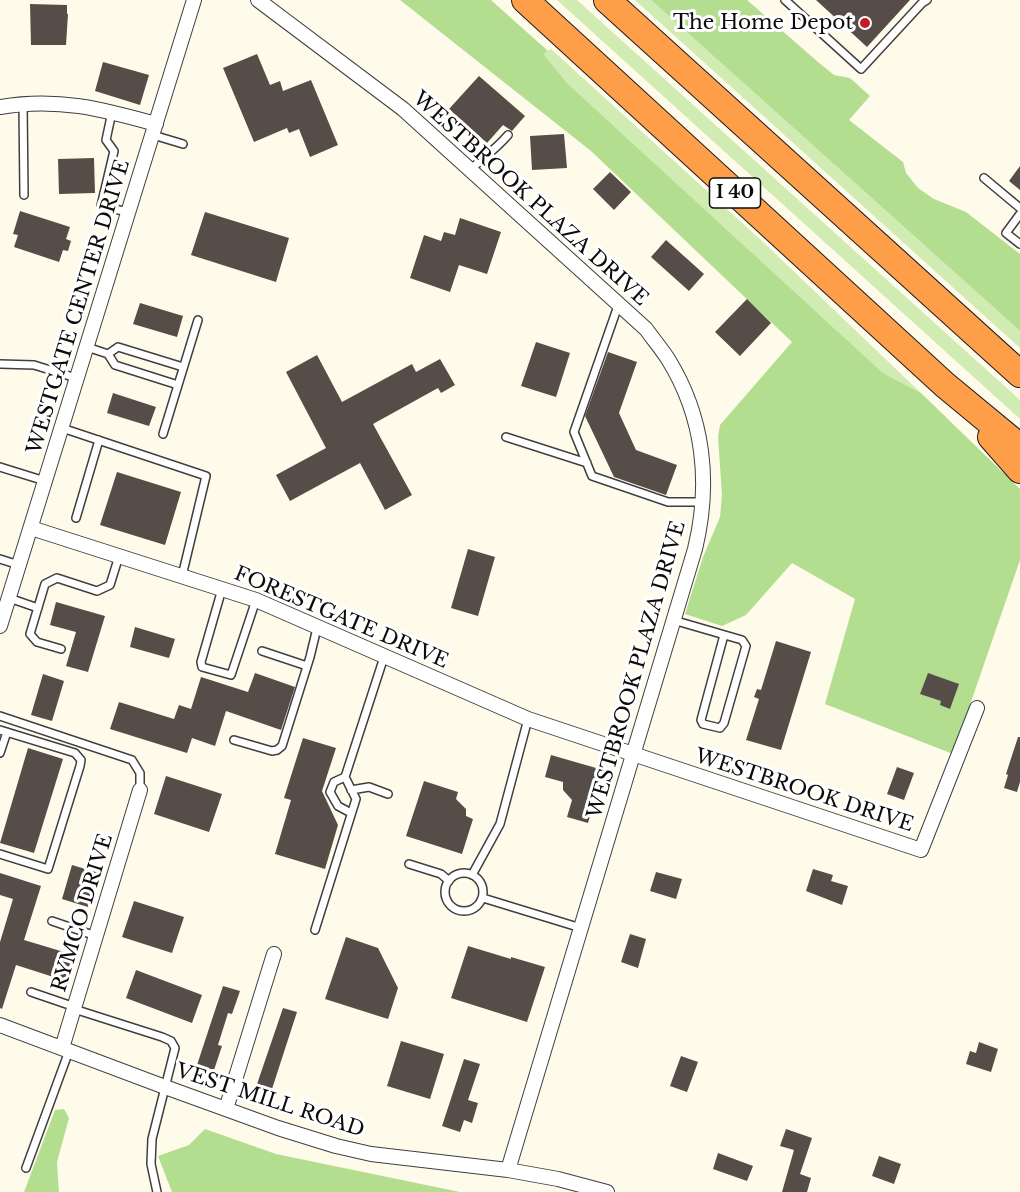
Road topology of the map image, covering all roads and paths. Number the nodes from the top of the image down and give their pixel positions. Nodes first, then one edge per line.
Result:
1 (194, 0) edge
2 (258, 0) edge
3 (525, 0) edge
4 (607, 0) edge
5 (785, 0) edge
6 (927, 0) edge
7 (23, 104) junction
8 (0, 107) edge
9 (111, 112) junction
10 (155, 129) junction
11 (508, 135) dead end
12 (183, 144) dead end
13 (470, 170) junction
14 (984, 178) dead end
15 (24, 195) dead end
16 (1020, 208) edge
17 (129, 212) junction
18 (1020, 214) edge
19 (1020, 244) edge
20 (619, 303) junction
21 (198, 320) dead end
22 (87, 347) junction
23 (108, 354) junction
24 (0, 364) edge
25 (183, 367) junction
26 (1020, 374) edge
27 (77, 378) junction
28 (178, 385) junction
29 (945, 386) junction
30 (62, 428) junction
31 (163, 434) dead end
32 (506, 437) dead end
33 (99, 440) junction
34 (1020, 447) edge
35 (587, 463) junction
36 (0, 467) edge
37 (1020, 470) edge
38 (45, 481) junction
39 (702, 502) junction
40 (76, 518) dead end
41 (31, 528) junction
42 (119, 556) junction
43 (0, 559) edge
44 (19, 565) junction
45 (182, 576) junction
46 (222, 589) junction
47 (9, 598) junction
48 (256, 600) junction
49 (38, 608) junction
50 (673, 620) junction
51 (0, 626) edge
52 (317, 627) junction
53 (724, 635) junction
54 (61, 649) dead end
55 (262, 651) dead end
56 (384, 657) junction
57 (307, 666) junction
58 (977, 708) dead end
59 (0, 716) edge
60 (528, 719) junction
61 (3, 731) edge
62 (234, 740) dead end
63 (0, 753) edge
64 (632, 754) junction
65 (345, 777) junction
66 (140, 790) joint
67 (351, 790) junction
68 (388, 794) dead end
69 (351, 813) junction
70 (0, 854) edge
71 (409, 864) dead end
72 (472, 875) junction
73 (449, 881) junction
74 (483, 898) junction
75 (52, 921) dead end
76 (581, 928) junction
77 (315, 930) dead end
78 (96, 936) junction
79 (274, 954) dead end
80 (31, 992) dead end
81 (74, 1008) junction
82 (0, 1025) edge
83 (66, 1050) junction
84 (165, 1087) junction
85 (226, 1109) junction
86 (26, 1168) dead end
87 (508, 1170) junction
88 (157, 1192) edge
89 (607, 1192) edge

1 - 10 street, WESTGATE CENTER DRIVE
2 - 13 street, WESTBROOK PLAZA DRIVE
3 - 29 highway, I 40
4 - 26 highway, I 40
5 - 6 lane
7 - 8 street
7 - 9 street
7 - 15 lane
9 - 10 street
9 - 17 lane
10 - 12 lane
10 - 17 street, WESTGATE CENTER DRIVE
11 - 13 lane
13 - 20 street, WESTBROOK PLAZA DRIVE
14 - 16 lane
17 - 22 street, WESTGATE CENTER DRIVE
18 - 19 lane
20 - 35 lane
20 - 39 street, WESTBROOK PLAZA DRIVE
21 - 25 lane
22 - 23 lane
22 - 27 street, WESTGATE CENTER DRIVE
23 - 25 lane
23 - 28 lane
24 - 27 lane
25 - 28 lane
27 - 30 street, WESTGATE CENTER DRIVE
28 - 31 lane
29 - 34 highway, I 40
29 - 37 highway
30 - 33 lane
30 - 38 street, WESTGATE CENTER DRIVE
32 - 35 lane
33 - 40 lane
33 - 45 lane
35 - 39 lane
36 - 38 lane
38 - 41 street, WESTGATE CENTER DRIVE
39 - 50 street, WESTBROOK PLAZA DRIVE
41 - 42 street, FORESTGATE DRIVE
41 - 44 street, WESTGATE CENTER DRIVE
42 - 45 street, FORESTGATE DRIVE
42 - 49 lane
43 - 44 lane
44 - 47 street, WESTGATE CENTER DRIVE
45 - 46 street, FORESTGATE DRIVE
46 - 48 street, FORESTGATE DRIVE
46 - 48 lane
47 - 49 lane
47 - 51 street, WESTGATE CENTER DRIVE
48 - 52 street, FORESTGATE DRIVE
49 - 54 lane
50 - 53 lane
50 - 64 street, WESTBROOK PLAZA DRIVE
52 - 56 street, FORESTGATE DRIVE
52 - 57 lane
53 - 53 lane
55 - 57 lane
56 - 60 street, FORESTGATE DRIVE
56 - 65 lane
57 - 62 lane
58 - 64 street, WESTBROOK DRIVE
59 - 66 lane
60 - 64 street, FORESTGATE DRIVE
60 - 72 lane
61 - 63 lane
61 - 70 lane
64 - 76 street, WESTBROOK PLAZA DRIVE
65 - 67 lane
65 - 69 lane
66 - 78 street, RYMCO DRIVE
67 - 68 lane
67 - 69 lane
69 - 77 lane
71 - 73 lane
72 - 73 lane
72 - 74 lane
73 - 74 lane
74 - 76 lane
75 - 78 lane
76 - 87 street, WESTBROOK PLAZA DRIVE
78 - 81 street, RYMCO DRIVE
79 - 85 street
80 - 81 lane
81 - 83 street, RYMCO DRIVE
81 - 84 lane
82 - 83 street, VEST MILL ROAD
83 - 84 street, VEST MILL ROAD
83 - 86 lane
84 - 85 street, VEST MILL ROAD
84 - 88 lane
85 - 87 street, VEST MILL ROAD
87 - 89 street, VEST MILL ROAD

